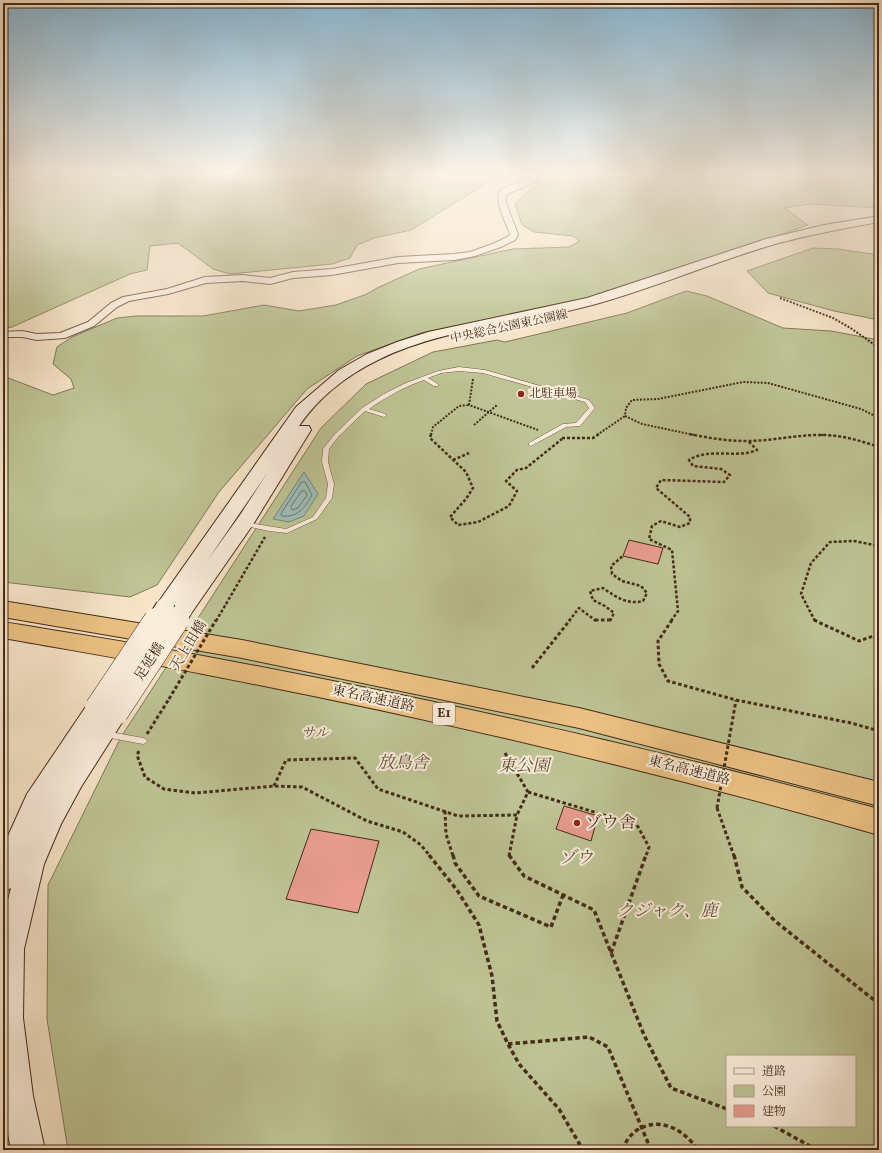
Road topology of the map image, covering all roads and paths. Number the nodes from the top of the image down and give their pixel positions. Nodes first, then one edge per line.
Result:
1 (512, 226) edge
2 (843, 226) edge
3 (875, 226) edge
4 (780, 298) dead end
5 (3, 336) edge
6 (879, 348) edge
7 (474, 370) junction
8 (424, 378) junction
9 (436, 385) dead end
10 (468, 405) junction
11 (497, 405) dead end
12 (364, 409) junction
13 (489, 412) junction
14 (384, 415) dead end
15 (625, 416) junction
16 (879, 418) edge
17 (474, 425) dead end
18 (549, 434) junction
19 (562, 438) junction
20 (748, 441) junction
21 (531, 444) dead end
22 (879, 447) edge
23 (469, 453) dead end
24 (453, 460) junction
25 (224, 521) junction
26 (243, 524) junction
27 (269, 530) junction
28 (879, 546) edge
29 (623, 556) dead end
30 (3, 609) edge
31 (174, 609) junction
32 (3, 630) edge
33 (879, 634) edge
34 (532, 668) dead end
35 (736, 700) junction
36 (105, 718) junction
37 (879, 731) edge
38 (143, 741) junction
39 (505, 753) dead end
40 (274, 786) junction
41 (528, 792) junction
42 (879, 794) edge
43 (445, 811) junction
44 (517, 815) junction
45 (879, 822) edge
46 (3, 879) edge
47 (563, 895) junction
48 (611, 953) junction
49 (879, 1004) edge
50 (508, 1044) junction
51 (726, 1109) edge
52 (642, 1126) junction
53 (776, 1127) edge
54 (28, 1150) edge
55 (583, 1150) edge
56 (623, 1150) edge
57 (651, 1150) edge
58 (654, 1150) edge
59 (668, 1150) edge
60 (698, 1150) edge
61 (817, 1150) edge

1 - 5 street
2 - 25 street
3 - 26 street, 中央総合公園東公園線
4 - 6 path
7 - 8 lane
7 - 10 path
7 - 18 lane
8 - 9 lane
8 - 12 lane
10 - 13 path
10 - 24 path
11 - 13 path
12 - 14 lane
12 - 27 lane
13 - 17 path
13 - 18 path
15 - 16 path
15 - 19 path
15 - 20 path
18 - 19 path
18 - 21 lane
19 - 24 path
20 - 22 path
20 - 35 path
23 - 24 path
25 - 26 street
25 - 31 street
26 - 27 lane
26 - 31 street, 中央総合公園東公園線
27 - 38 path, 天上田橋, bridge
28 - 33 path
29 - 34 path
30 - 42 highway, 東名高速道路 / E1
31 - 36 street, 足延橋, bridge
32 - 45 highway, 東名高速道路 / E1
35 - 37 path
35 - 49 path, bridge
36 - 38 lane
36 - 46 street
36 - 54 street
38 - 40 path, 天上田橋
39 - 41 path
40 - 43 path
40 - 50 path, 天上田橋
41 - 44 path
41 - 48 path
43 - 44 path
43 - 47 path
44 - 47 path
47 - 48 path
48 - 51 path
50 - 52 path
50 - 55 path, 天上田橋
52 - 56 path
52 - 57 path
52 - 60 path
53 - 61 path
58 - 59 path

